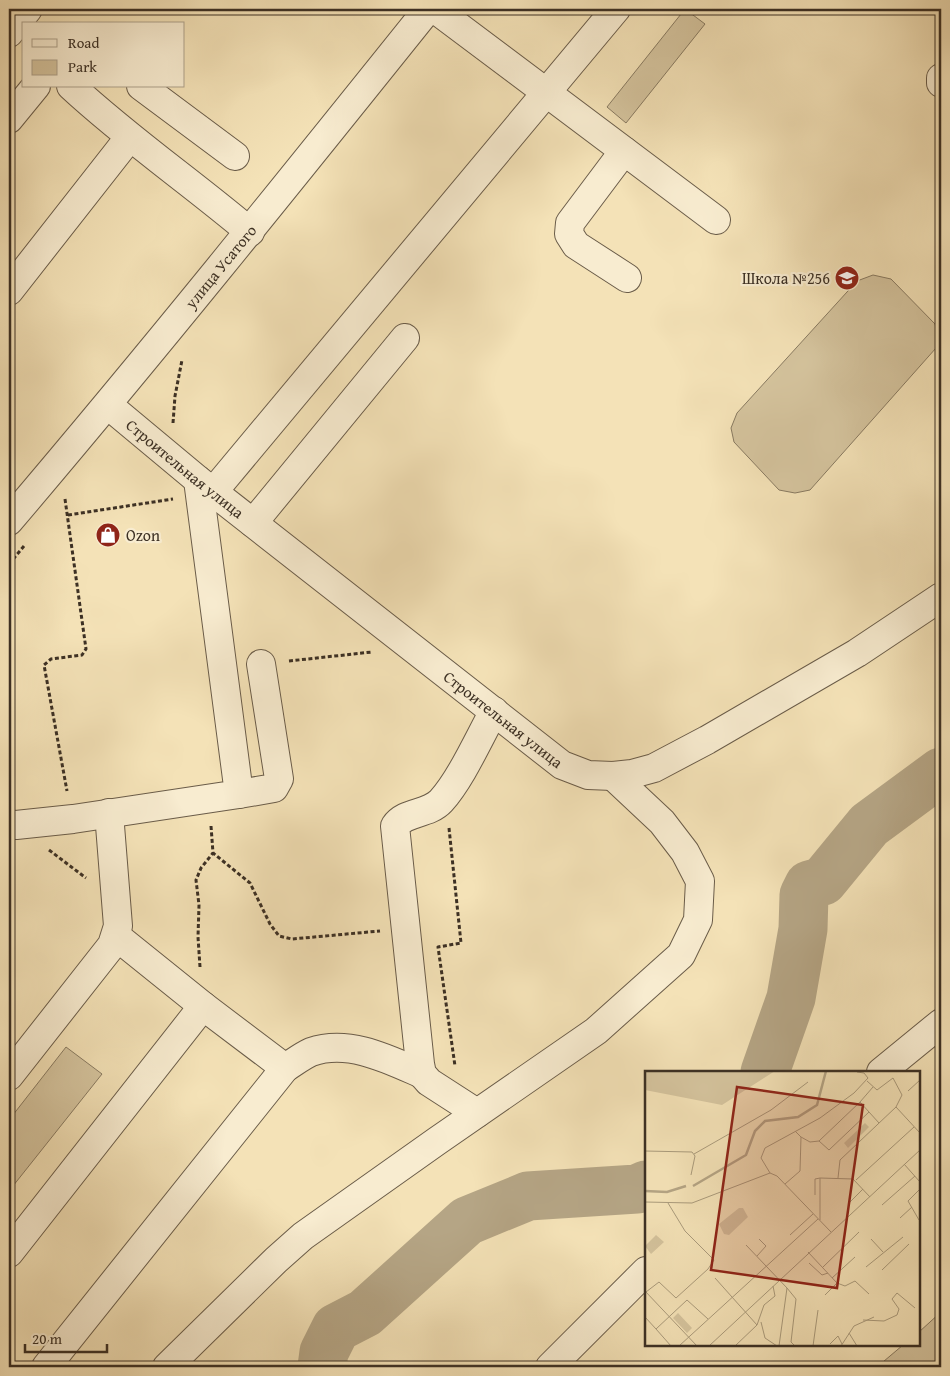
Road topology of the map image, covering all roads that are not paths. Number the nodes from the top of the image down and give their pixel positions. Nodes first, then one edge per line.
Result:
1 (28, 9) edge
2 (428, 9) edge
3 (435, 9) edge
4 (616, 9) edge
5 (9, 33) edge
6 (9, 38) edge
7 (22, 48) edge
8 (941, 78) edge
9 (941, 83) edge
10 (34, 88) edge
11 (144, 88) edge
12 (86, 91) edge
13 (546, 91) junction
14 (9, 119) edge
15 (129, 138) junction
16 (624, 151) junction
17 (235, 156) dead end
18 (716, 220) dead end
19 (250, 232) junction
20 (627, 278) dead end
21 (9, 291) edge
22 (405, 338) dead end
23 (108, 406) junction
24 (204, 489) junction
25 (9, 521) edge
26 (253, 523) junction
27 (941, 597) edge
28 (261, 664) road end
29 (494, 712) junction
30 (613, 776) junction
31 (239, 794) junction
32 (109, 813) junction
33 (13, 824) edge
34 (116, 936) junction
35 (203, 1006) junction
36 (941, 1023) edge
37 (285, 1068) junction
38 (882, 1071) edge
39 (422, 1074) junction
40 (9, 1076) edge
41 (468, 1107) junction
42 (9, 1253) edge
43 (645, 1272) edge
44 (46, 1367) edge
45 (167, 1367) edge
46 (550, 1367) edge

1 - 5 street
2 - 19 street, улица Усатого
3 - 13 street
4 - 13 street
6 - 7 street
8 - 9 street
10 - 14 street
11 - 17 street
12 - 15 street
13 - 16 street
13 - 24 street
15 - 19 street
15 - 21 street
16 - 18 street
16 - 20 street
19 - 23 street, улица Усатого
22 - 26 street
23 - 24 street, Строительная улица
23 - 25 street, улица Усатого
24 - 26 street, Строительная улица
24 - 31 street
26 - 29 street, Строительная улица
27 - 30 street, Строительная улица
28 - 31 street
29 - 30 street, Строительная улица
29 - 39 street
30 - 41 street
31 - 32 street
32 - 33 street
32 - 34 street
34 - 35 street
34 - 40 street
35 - 37 street
35 - 42 street
36 - 38 street
37 - 39 street
37 - 44 street
39 - 41 street
41 - 45 street
43 - 46 street

